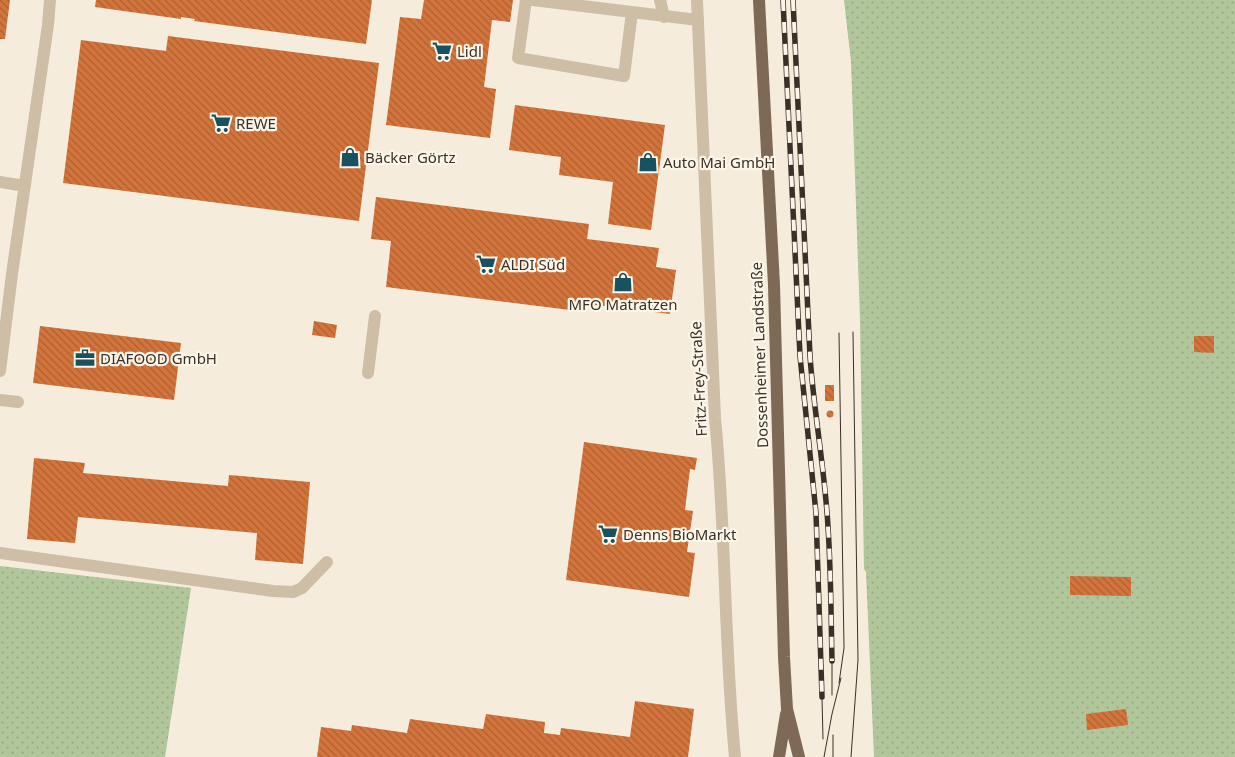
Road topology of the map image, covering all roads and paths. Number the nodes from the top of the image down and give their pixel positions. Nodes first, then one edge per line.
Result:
1 (50, 0) edge
2 (526, 0) edge
3 (532, 0) edge
4 (660, 0) edge
5 (697, 0) edge
6 (759, 0) edge
7 (632, 12) junction
8 (664, 16) junction
9 (698, 20) junction
10 (0, 182) edge
11 (25, 186) junction
12 (376, 316) dead end
13 (0, 371) edge
14 (368, 373) dead end
15 (0, 400) edge
16 (18, 402) dead end
17 (0, 553) edge
18 (327, 562) dead end
19 (786, 709) junction
20 (735, 757) edge
21 (779, 757) edge
22 (799, 757) edge

1 - 11 street
2 - 7 street
3 - 7 street
4 - 8 street
5 - 9 street, Fritz-Frey-Straße
6 - 19 main road, Dossenheimer Landstraße
7 - 8 street
8 - 9 street
9 - 20 street, Fritz-Frey-Straße
10 - 11 street
11 - 13 street
12 - 14 street
15 - 16 street
17 - 18 street
19 - 21 main road, Dossenheimer Landstraße
19 - 22 main road, Dossenheimer Landstraße

